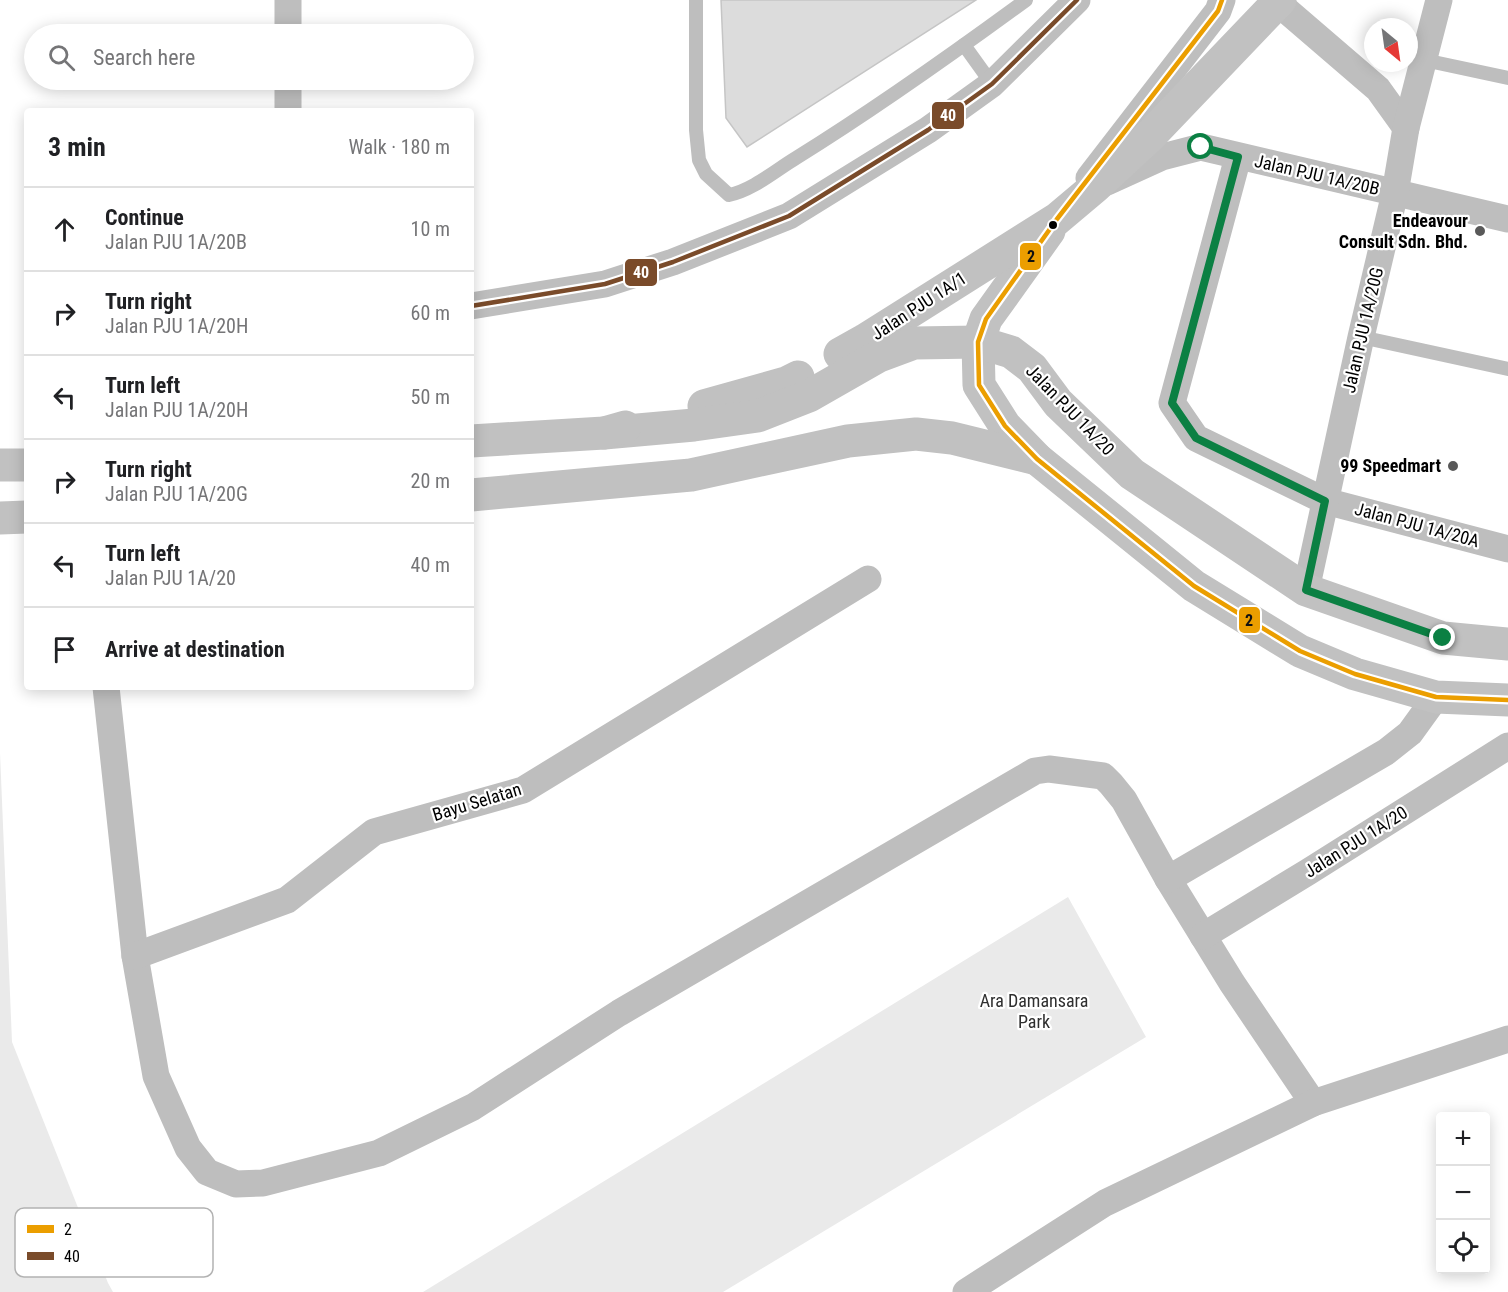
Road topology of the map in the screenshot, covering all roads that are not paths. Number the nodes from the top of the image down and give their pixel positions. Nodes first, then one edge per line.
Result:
1 (288, 0) edge
2 (696, 0) edge
3 (1026, 0) edge
4 (1077, 0) edge
5 (1222, 0) edge
6 (1439, 0) edge
7 (1279, 2) edge
8 (288, 24) edge
9 (964, 45) junction
10 (1424, 60) junction
11 (1508, 78) edge
12 (992, 84) junction
13 (288, 90) edge
14 (288, 108) edge
15 (1406, 128) junction
16 (1238, 157) junction
17 (1095, 187) junction
18 (1395, 193) junction
19 (1057, 219) junction
20 (1508, 219) edge
21 (474, 306) edge
22 (1361, 337) junction
23 (978, 342) junction
24 (1508, 369) edge
25 (604, 433) junction
26 (474, 441) edge
27 (1037, 459) junction
28 (0, 465) edge
29 (24, 465) edge
30 (474, 495) edge
31 (1325, 501) junction
32 (24, 517) edge
33 (0, 518) edge
34 (1508, 549) edge
35 (868, 579) dead end
36 (1306, 590) junction
37 (1508, 644) edge
38 (106, 690) edge
39 (1436, 697) junction
40 (1508, 700) edge
41 (1508, 746) edge
42 (1168, 879) junction
43 (1203, 936) junction
44 (135, 956) junction
45 (1508, 1039) edge
46 (1313, 1103) junction
47 (966, 1292) edge

1 - 8 street
2 - 9 lane
3 - 9 lane
4 - 12 street
5 - 19 street
6 - 10 street, Jalan PJU 1A/20G
7 - 15 street
7 - 17 street, Jalan PJU 1A/1
9 - 12 lane
10 - 11 lane
10 - 15 street, Jalan PJU 1A/20G
12 - 21 street
13 - 14 street
15 - 18 street, Jalan PJU 1A/20G
16 - 17 street, Jalan PJU 1A/20B
16 - 18 street, Jalan PJU 1A/20B
16 - 31 street, Jalan PJU 1A/20A
17 - 19 street, Jalan PJU 1A/1
18 - 20 street, Jalan PJU 1A/20B
18 - 22 street, Jalan PJU 1A/20G
19 - 23 street
19 - 25 street, Jalan PJU 1A/1
22 - 24 lane
22 - 31 street, Jalan PJU 1A/20G
23 - 25 street, Jalan PJU 1A/20
23 - 27 street
23 - 36 street, Jalan PJU 1A/20
25 - 26 street, Jalan PJU 1A/1
27 - 30 street
27 - 39 street
28 - 29 street
31 - 34 street, Jalan PJU 1A/20A
31 - 36 street, Jalan PJU 1A/20G
32 - 33 street
35 - 44 street, Bayu Selatan
36 - 37 street, Jalan PJU 1A/20
38 - 44 street
39 - 40 street
39 - 42 street
41 - 43 street, Jalan PJU 1A/20
42 - 43 street
42 - 44 street
43 - 46 street
45 - 46 street
46 - 47 street

